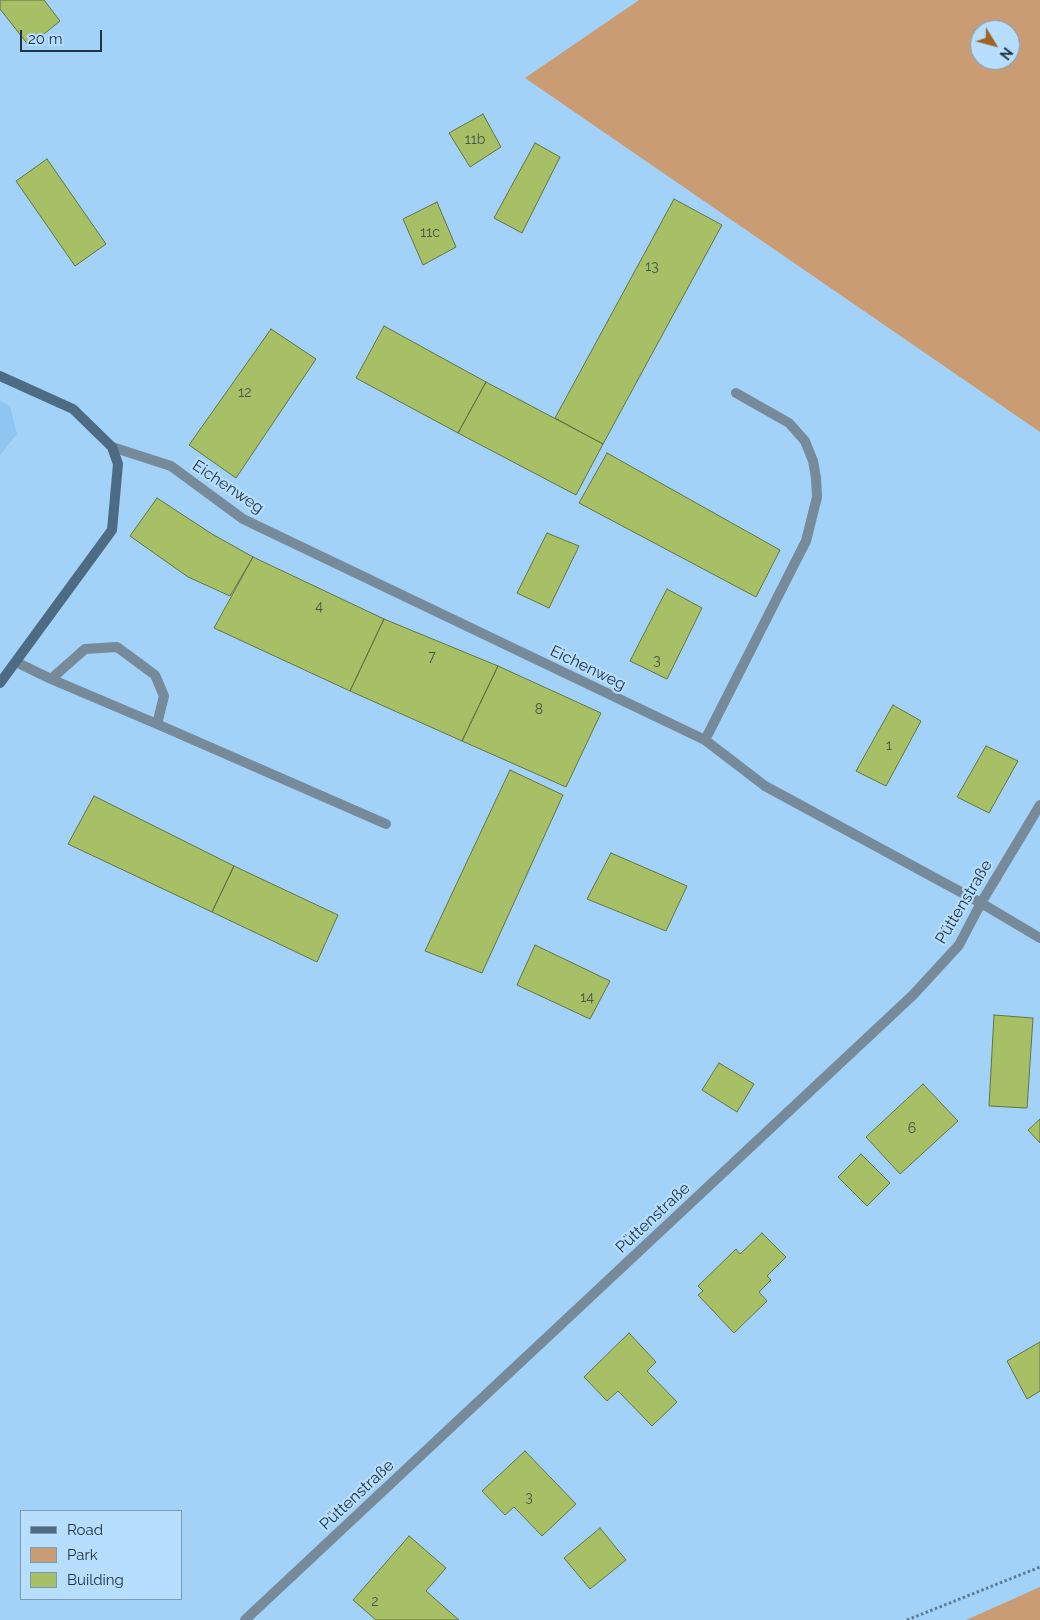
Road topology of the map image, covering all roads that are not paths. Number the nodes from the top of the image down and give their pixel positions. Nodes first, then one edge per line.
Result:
1 (0, 376) edge
2 (736, 393) dead end
3 (112, 447) junction
4 (16, 662) junction
5 (51, 679) junction
6 (0, 684) edge
7 (157, 724) junction
8 (705, 740) junction
9 (1040, 805) edge
10 (386, 824) dead end
11 (980, 903) junction
12 (1040, 938) edge
13 (245, 1620) edge

1 - 3 street
2 - 8 street
3 - 4 street
3 - 8 street, Eichenweg
4 - 5 street
4 - 6 street
5 - 7 street
5 - 7 street
7 - 10 street
8 - 11 street, Eichenweg
9 - 11 street, Püttenstraße
11 - 12 street, Eichenweg
11 - 13 street, Püttenstraße

